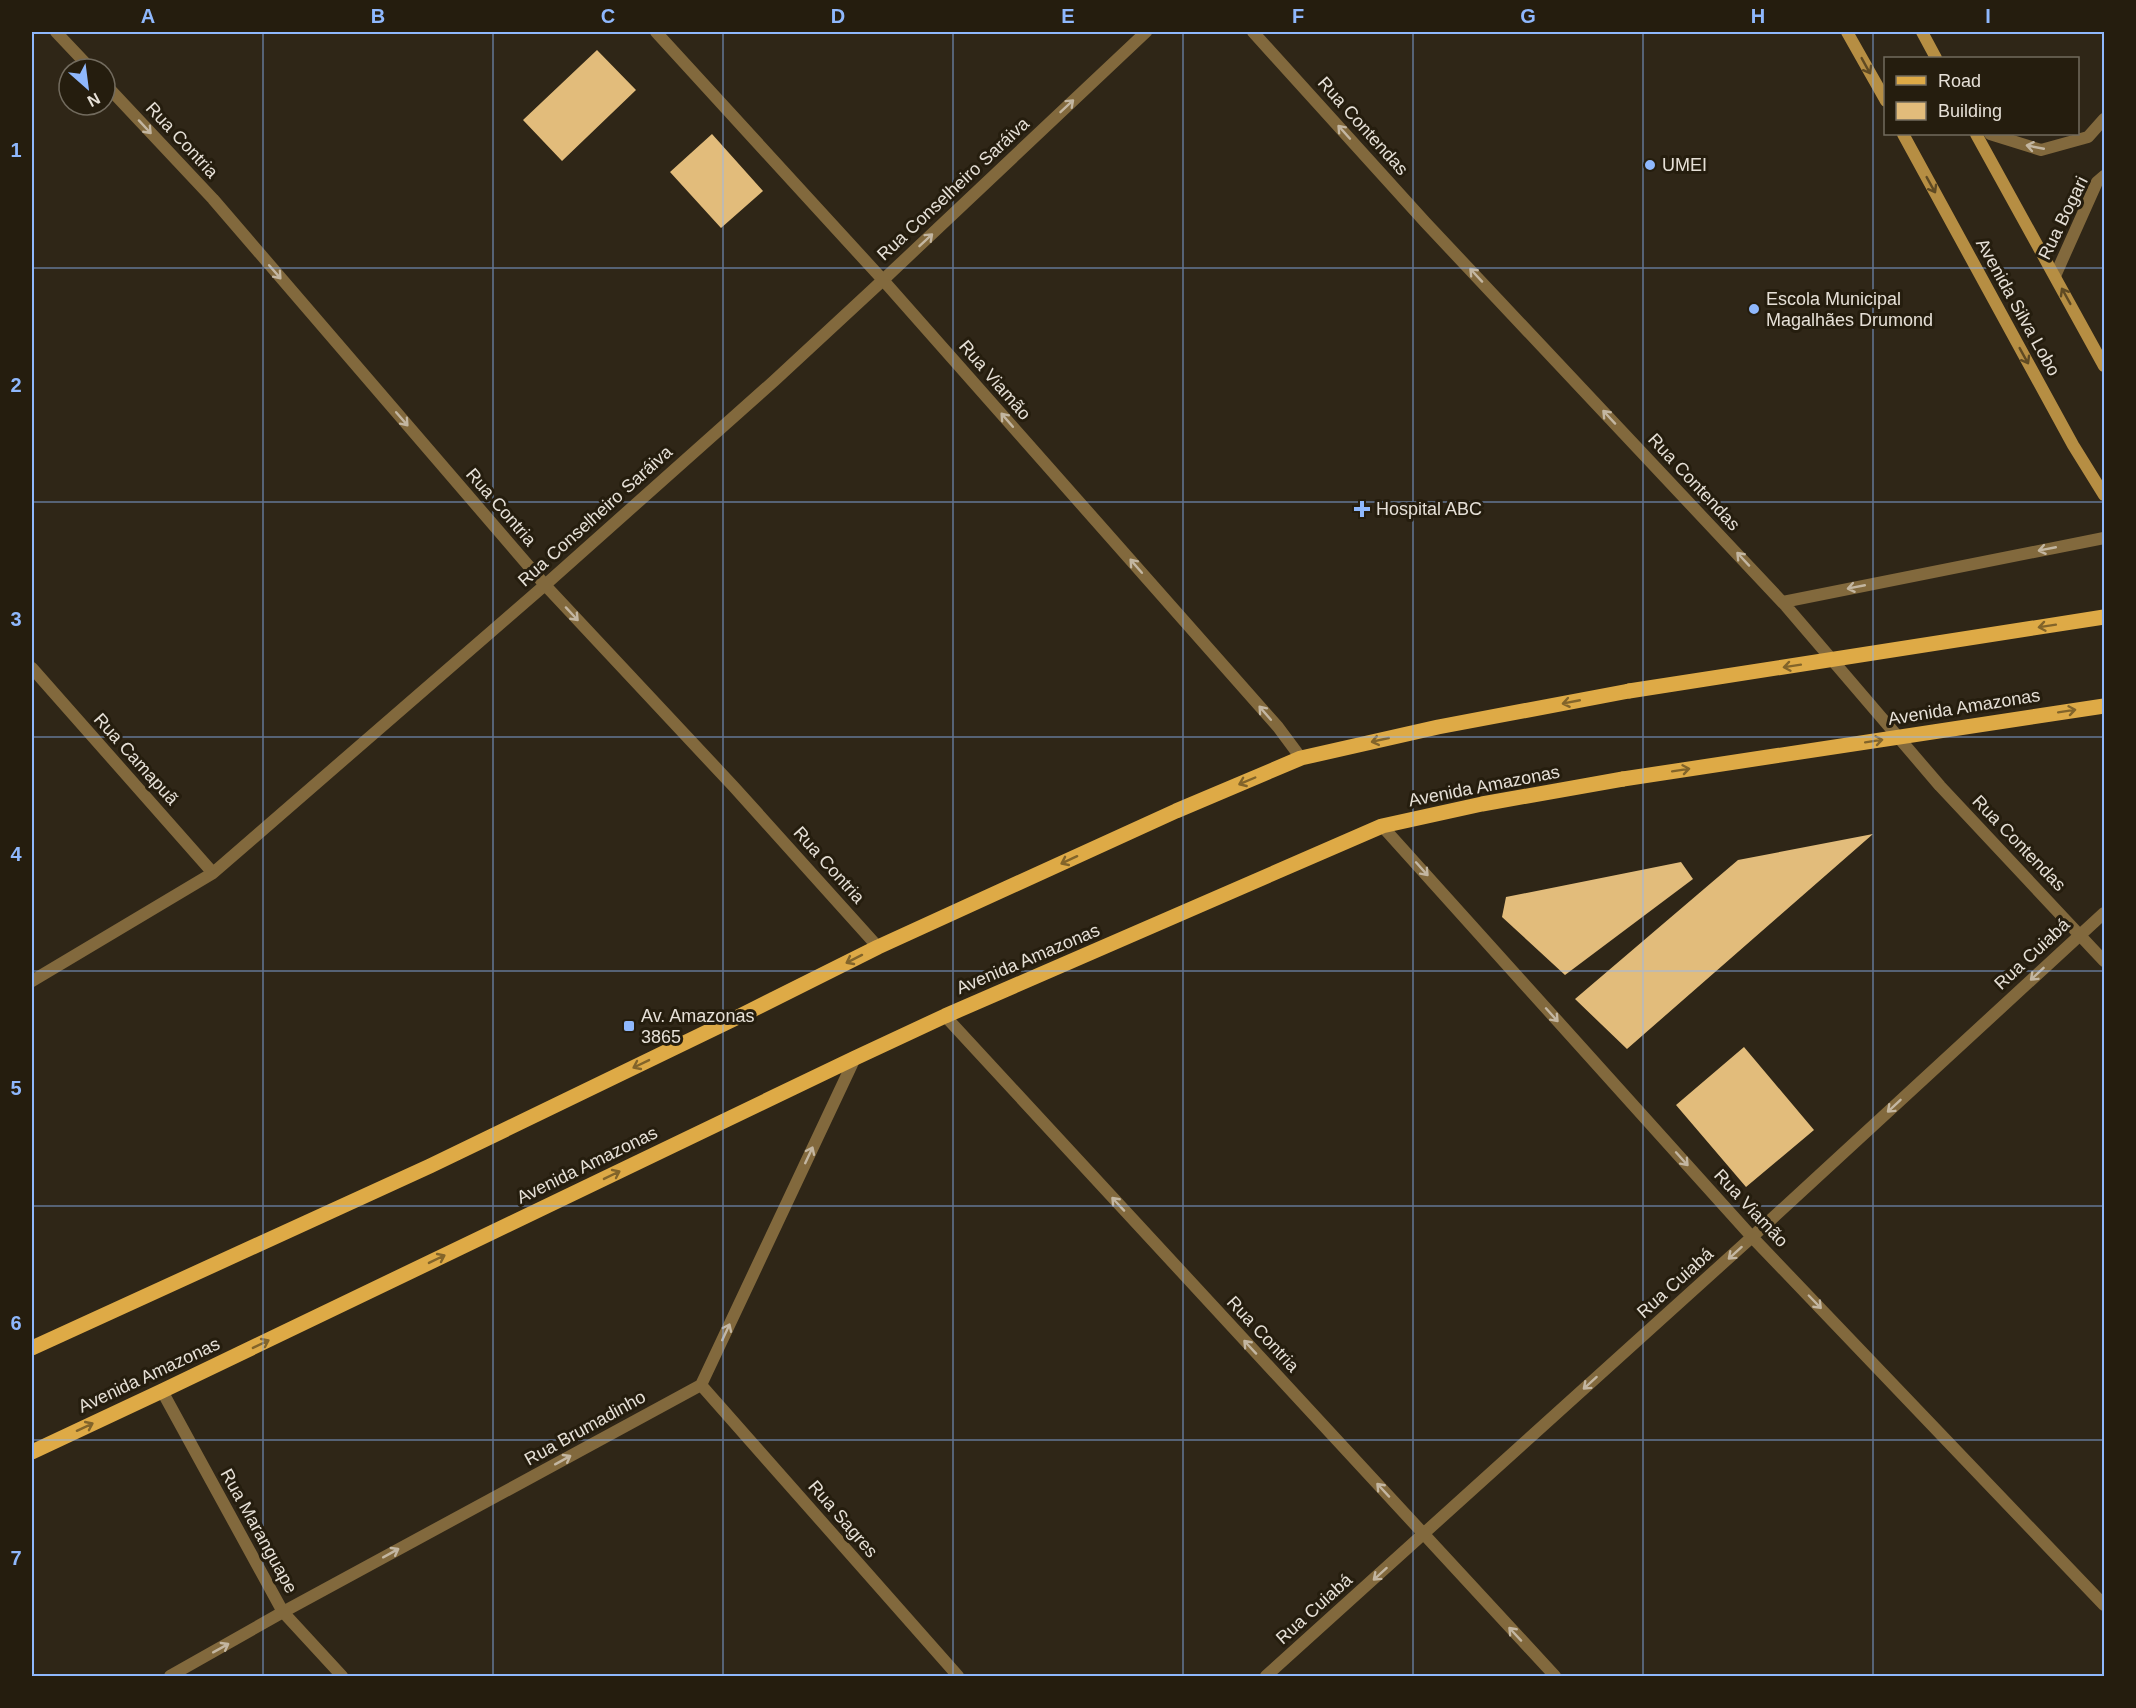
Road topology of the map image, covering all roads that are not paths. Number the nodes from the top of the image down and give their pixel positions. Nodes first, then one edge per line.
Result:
1 (56, 32) edge
2 (656, 32) edge
3 (1146, 32) edge
4 (1253, 32) edge
5 (1847, 32) edge
6 (1922, 32) edge
7 (80, 57) edge
8 (1935, 57) edge
9 (117, 97) edge
10 (1884, 97) edge
11 (2104, 119) edge
12 (1904, 135) edge
13 (1977, 135) edge
14 (1993, 135) edge
15 (2104, 176) edge
16 (2055, 276) junction
17 (883, 280) junction
18 (2104, 366) edge
19 (2104, 495) edge
20 (2104, 538) edge
21 (545, 585) junction
22 (1783, 602) junction
23 (2104, 617) edge
24 (32, 668) edge
25 (2104, 706) edge
26 (1301, 758) junction
27 (1382, 826) junction
28 (213, 873) junction
29 (2104, 913) edge
30 (2080, 934) junction
31 (878, 946) junction
32 (2104, 961) edge
33 (32, 981) edge
34 (945, 1016) junction
35 (855, 1058) junction
36 (1752, 1237) junction
37 (32, 1348) edge
38 (701, 1385) junction
39 (162, 1391) junction
40 (32, 1452) edge
41 (1423, 1534) junction
42 (2104, 1605) edge
43 (283, 1612) junction
44 (170, 1677) edge
45 (342, 1677) edge
46 (958, 1677) edge
47 (1266, 1677) edge
48 (1555, 1677) edge

1 - 7 street
2 - 17 street, Rua Viamão
17 -> 3 street, Rua Conselheiro Saráiva
22 -> 4 street, Rua Contendas
5 -> 10 main road
6 - 8 main road
9 -> 21 street, Rua Contria
11 -> 14 street
12 -> 19 main road, Avenida Silva Lobo
13 - 16 main road
15 - 16 street, Rua Bogari
18 -> 16 main road
17 - 21 street, Rua Conselheiro Saráiva
26 -> 17 street, Rua Viamão
20 -> 22 street
21 - 28 street, Rua Conselheiro Saráiva
21 -> 31 street, Rua Contria
22 - 30 street, Rua Contendas
23 -> 26 main road, bridge
24 - 28 street, Rua Camapuã
27 -> 25 main road, Avenida Amazonas, bridge
26 -> 31 main road
27 - 34 main road, Avenida Amazonas
27 -> 36 street, Rua Viamão
28 - 33 street, Rua Conselheiro Saráiva
29 - 30 street, Rua Cuiabá
30 - 32 street, Rua Contendas
30 -> 36 street, Rua Cuiabá
31 -> 37 main road
34 - 35 main road, Avenida Amazonas
41 -> 34 street, Rua Contria
38 -> 35 street
39 -> 35 main road, Avenida Amazonas
36 -> 41 street, Rua Cuiabá
36 -> 42 street, Rua Viamão
43 -> 38 street, Rua Brumadinho
38 - 46 street, Rua Sagres
40 -> 39 main road, Avenida Amazonas
39 - 43 street, Rua Maranguape
41 -> 47 street, Rua Cuiabá
48 -> 41 street, Rua Contria
44 -> 43 street, Rua Brumadinho
43 - 45 street, Rua Maranguape

